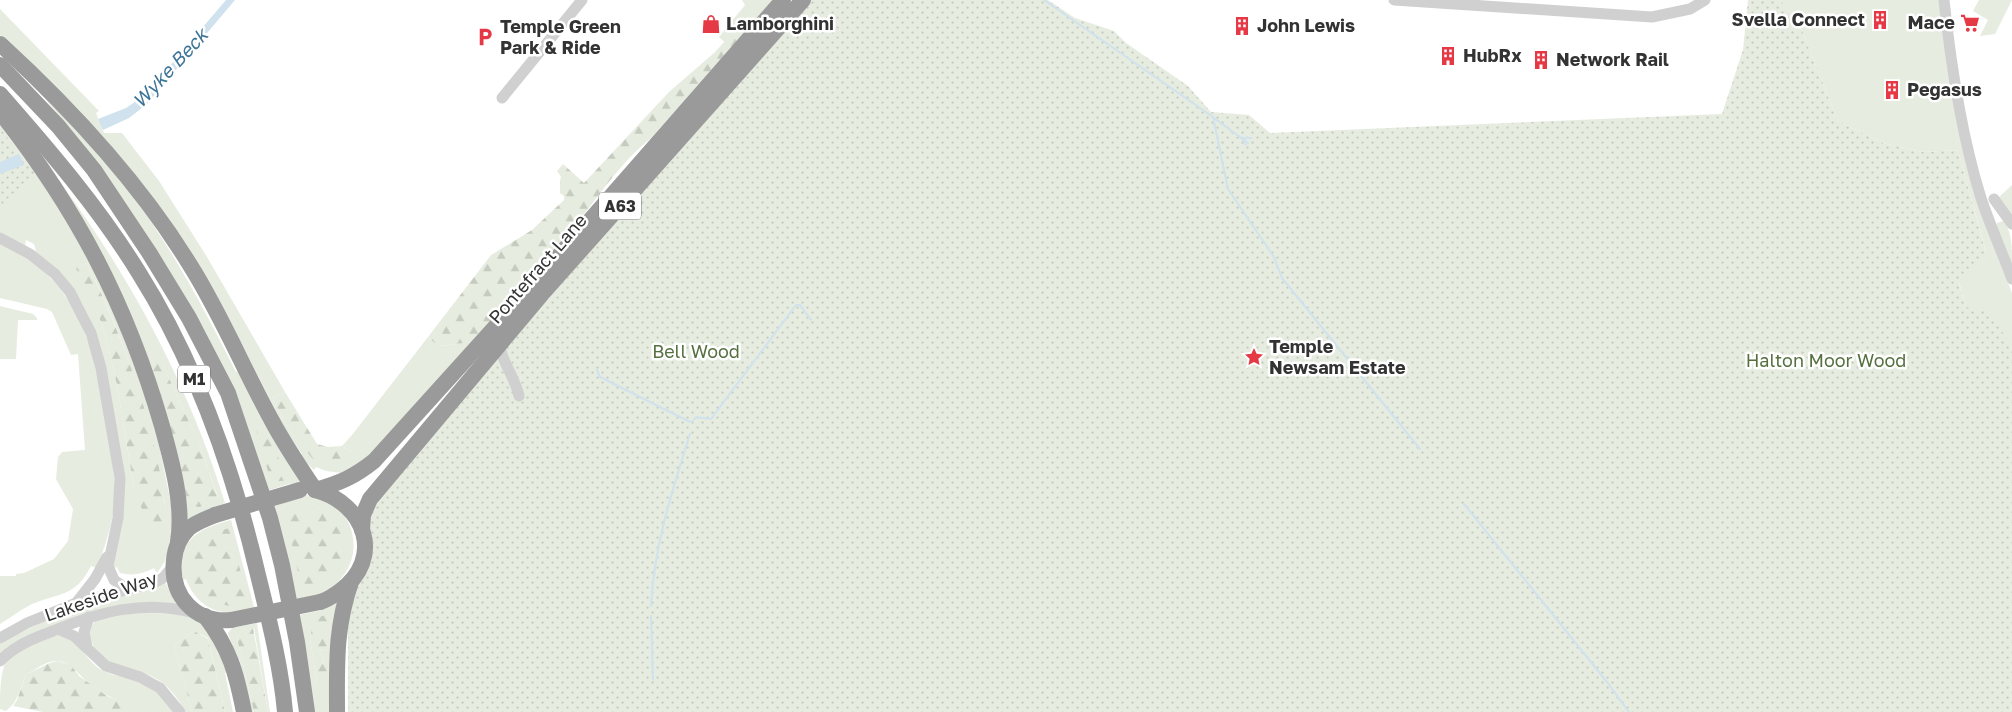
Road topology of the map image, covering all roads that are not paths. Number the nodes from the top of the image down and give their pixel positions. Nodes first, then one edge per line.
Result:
1 (582, 0) edge
2 (783, 0) edge
3 (803, 0) edge
4 (1394, 0) edge
5 (1705, 0) edge
6 (1944, 0) edge
7 (0, 44) edge
8 (0, 65) edge
9 (0, 94) edge
10 (502, 98) dead end
11 (0, 112) edge
12 (1994, 199) dead end
13 (2010, 221) edge
14 (1990, 223) junction
15 (0, 238) edge
16 (2011, 272) edge
17 (499, 343) junction
18 (486, 358) junction
19 (505, 365) junction
20 (519, 396) dead end
21 (296, 460) junction
22 (346, 481) junction
23 (308, 490) junction
24 (362, 530) junction
25 (178, 542) junction
26 (110, 551) junction
27 (173, 566) junction
28 (351, 582) junction
29 (127, 589) junction
30 (76, 603) junction
31 (203, 616) junction
32 (89, 617) junction
33 (58, 629) junction
34 (0, 638) edge
35 (87, 648) junction
36 (0, 661) edge
37 (180, 712) edge
38 (244, 712) edge
39 (285, 712) edge
40 (307, 712) edge
41 (338, 712) edge

1 - 10 street
2 - 22 highway, Pontefract Lane / A63
3 - 17 highway, Pontefract Lane / A63
4 - 5 street
6 - 14 street
7 - 21 highway
8 - 40 highway, M1
9 - 39 highway, M1
11 - 25 highway, M1
12 - 13 street
13 - 14 street
14 - 16 street
15 - 26 street
17 - 18 highway, Pontefract Lane / A63
17 - 19 street
18 - 19 street
18 - 24 highway, Pontefract Lane / A63
19 - 20 street
21 - 22 highway
21 - 23 highway
22 - 23 highway, Pontefract Lane / A63
23 - 24 highway
23 - 25 highway, bridge
24 - 28 highway
25 - 27 highway
26 - 29 street
26 - 30 street
27 - 29 street, Lakeside Way
27 - 31 highway
28 - 31 highway, bridge
28 - 41 highway
29 - 30 street, Lakeside Way
30 - 34 street, Lakeside Way
31 - 32 street, Lakeside Way
31 - 38 highway
32 - 33 street, Lakeside Way
32 - 35 street
33 - 35 street
33 - 36 street, Lakeside Way
35 - 37 street

